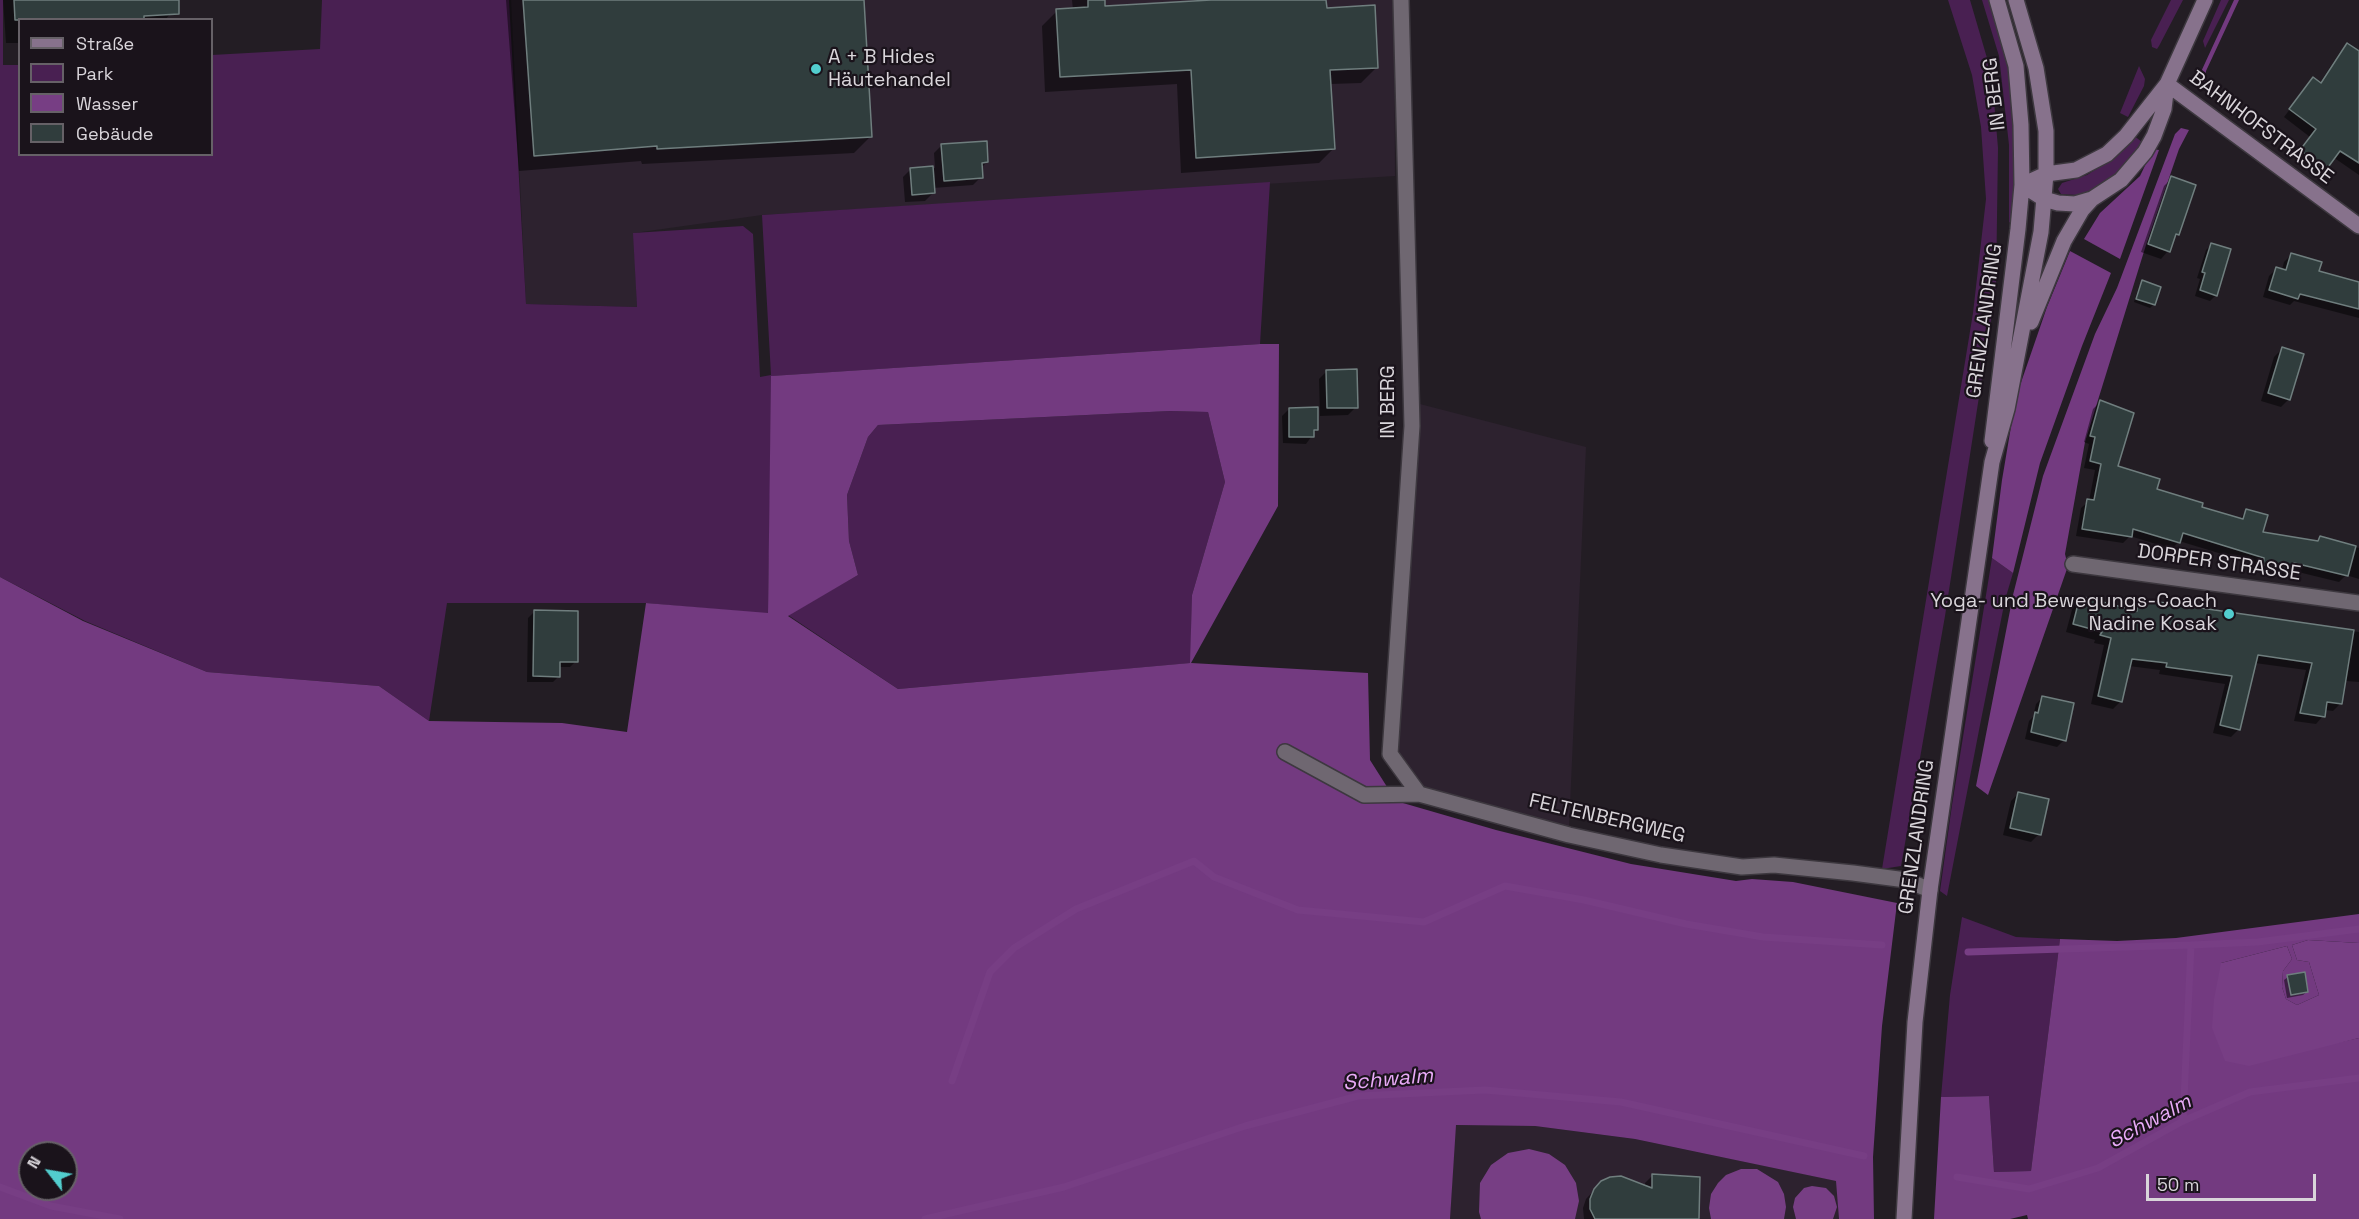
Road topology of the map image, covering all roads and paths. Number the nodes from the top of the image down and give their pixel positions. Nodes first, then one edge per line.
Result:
1 (1401, 0) edge
2 (1997, 0) edge
3 (2016, 0) edge
4 (2205, 0) edge
5 (2167, 84) junction
6 (2046, 174) junction
7 (2022, 186) junction
8 (2044, 199) junction
9 (2092, 199) junction
10 (2359, 226) edge
11 (2018, 355) junction
12 (1992, 462) junction
13 (2073, 564) dead end
14 (2359, 603) edge
15 (1285, 752) dead end
16 (1419, 794) junction
17 (1930, 890) junction
18 (1904, 1219) edge

1 - 16 street, IN BERG
2 - 7 main road, IN BERG
3 - 6 main road, IN BERG
4 - 5 main road
5 - 6 main road
5 - 9 main road
5 - 10 main road, BAHNHOFSTRASSE
6 - 7 main road
6 - 8 main road, GRENZLANDRING
7 - 8 main road
7 - 12 main road, GRENZLANDRING
8 - 9 main road
8 - 11 main road, GRENZLANDRING
9 - 11 main road
11 - 12 main road, GRENZLANDRING
12 - 17 main road, GRENZLANDRING
13 - 14 street, DORPER STRASSE
15 - 16 street, FELTENBERGWEG
16 - 17 street, FELTENBERGWEG
17 - 18 main road, GRENZLANDRING

